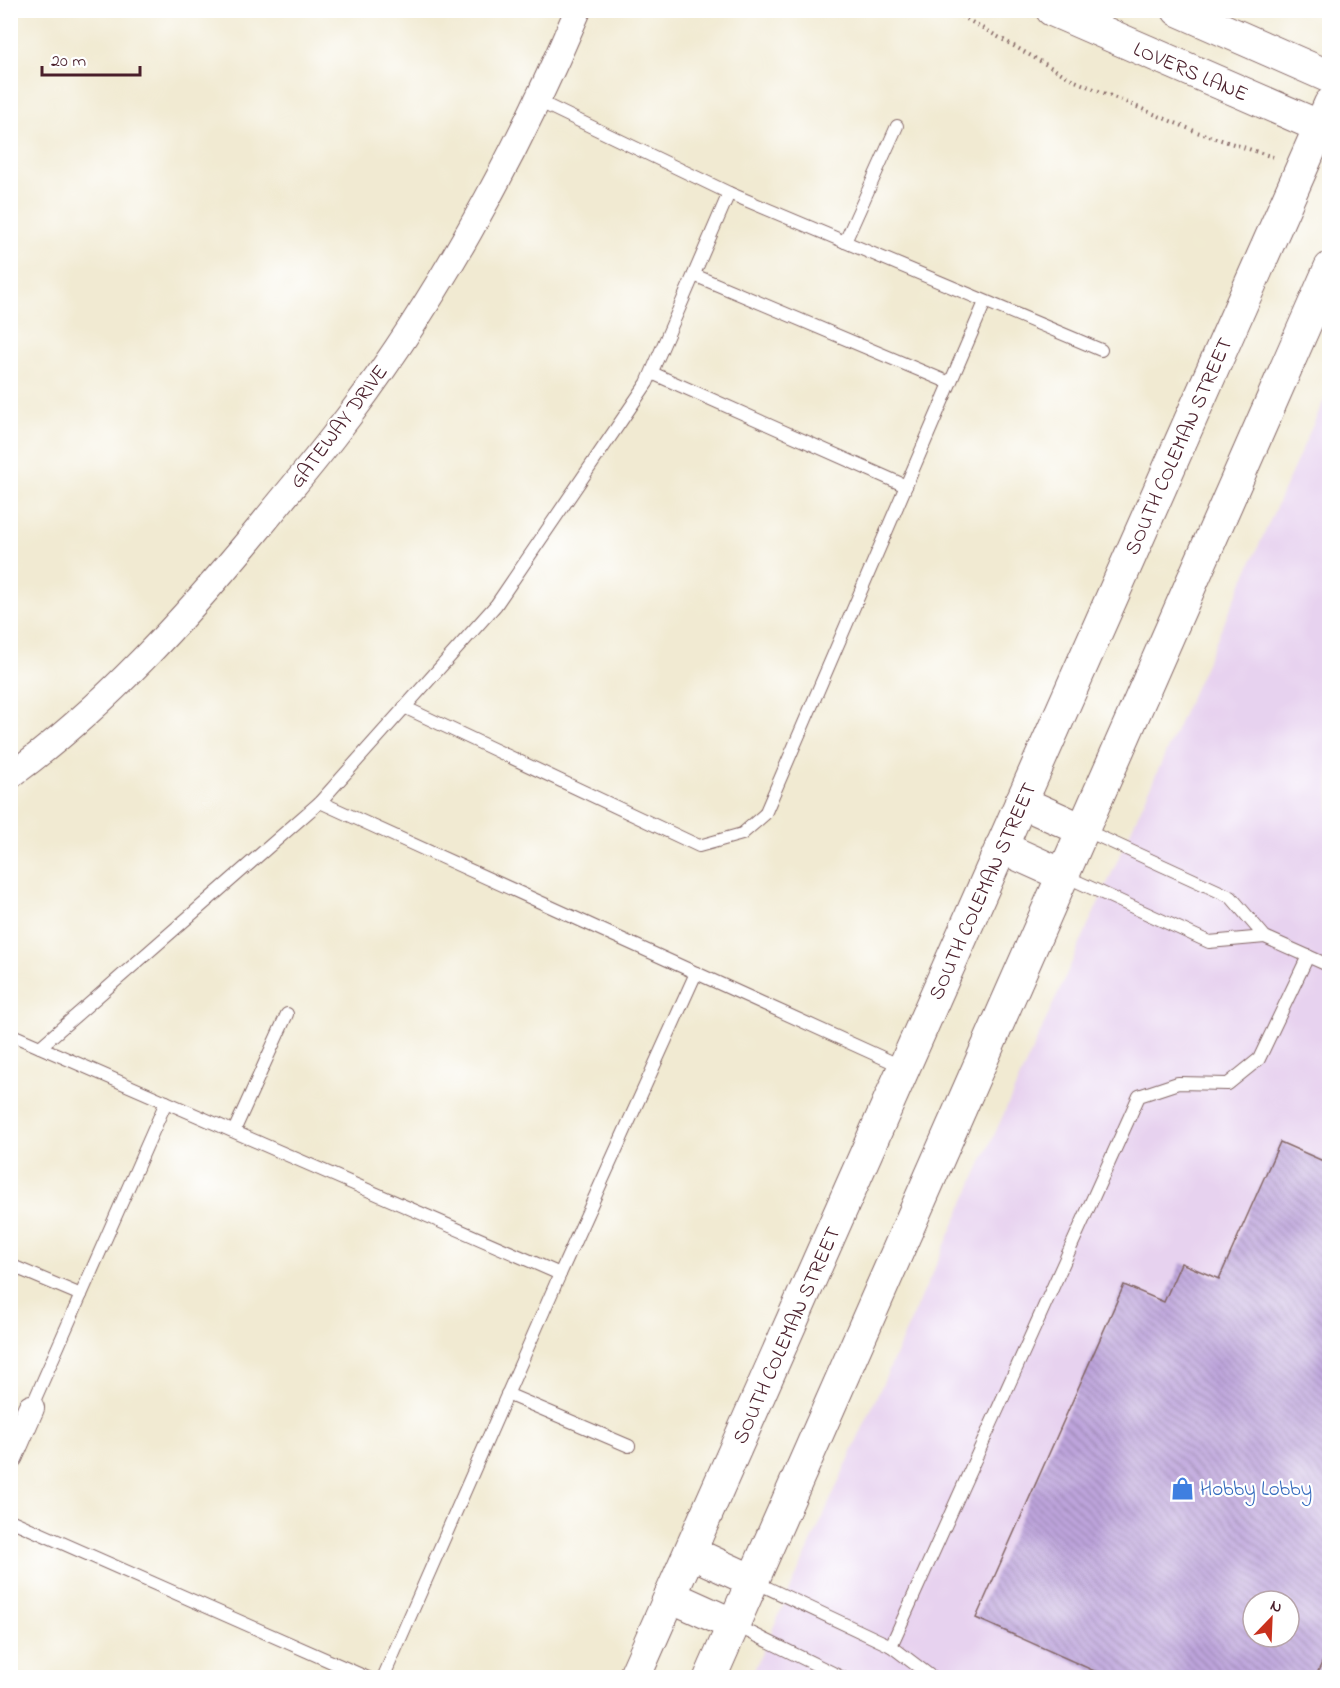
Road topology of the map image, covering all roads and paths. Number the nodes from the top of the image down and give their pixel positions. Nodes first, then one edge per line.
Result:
1 (578, 10) edge
2 (951, 10) edge
3 (1052, 10) edge
4 (1178, 10) edge
5 (1329, 77) edge
6 (538, 101) junction
7 (1326, 121) edge
8 (897, 126) dead end
9 (1258, 152) dead end
10 (729, 194) junction
11 (845, 242) junction
12 (1329, 268) edge
13 (694, 275) junction
14 (985, 302) junction
15 (1101, 350) dead end
16 (652, 373) junction
17 (950, 383) junction
18 (906, 486) junction
19 (405, 707) junction
20 (10, 776) edge
21 (320, 802) junction
22 (1021, 802) junction
23 (1083, 830) junction
24 (1001, 847) junction
25 (1063, 875) junction
26 (1265, 937) junction
27 (1308, 956) junction
28 (1329, 966) edge
29 (696, 973) junction
30 (287, 1014) dead end
31 (10, 1034) edge
32 (40, 1047) junction
33 (904, 1067) junction
34 (166, 1102) junction
35 (234, 1131) junction
36 (10, 1265) edge
37 (560, 1274) junction
38 (81, 1295) junction
39 (507, 1394) junction
40 (31, 1408) joint
41 (629, 1446) dead end
42 (10, 1456) edge
43 (10, 1520) edge
44 (690, 1552) junction
45 (753, 1581) junction
46 (670, 1596) junction
47 (734, 1625) junction
48 (891, 1646) junction
49 (368, 1677) edge
50 (383, 1677) edge
51 (634, 1677) edge
52 (710, 1677) edge
53 (843, 1677) edge
54 (933, 1677) edge

1 - 6 street, GATEWAY DRIVE
2 - 9 path
3 - 7 street, LOVERS LANE
4 - 5 street
6 - 10 lane
6 - 20 street, GATEWAY DRIVE
7 - 22 street, SOUTH COLEMAN STREET
8 - 11 lane
10 - 11 lane
10 - 13 lane
11 - 14 lane
12 - 23 street
13 - 16 lane
13 - 17 lane
14 - 15 lane
14 - 17 lane
16 - 18 lane
16 - 19 lane
17 - 18 lane
18 - 19 lane
19 - 21 lane
21 - 29 lane
21 - 32 lane
22 - 23 street
22 - 24 street, SOUTH COLEMAN STREET
23 - 25 street
23 - 26 lane
24 - 25 street
24 - 33 street, SOUTH COLEMAN STREET
25 - 26 lane
25 - 45 street
26 - 27 lane
27 - 28 lane
27 - 48 lane
29 - 33 lane
29 - 37 lane
30 - 35 lane
31 - 32 lane
32 - 34 lane
33 - 44 street, SOUTH COLEMAN STREET
34 - 35 lane
34 - 38 lane
35 - 37 lane
36 - 38 lane
37 - 39 lane
38 - 40 lane
39 - 41 lane
39 - 50 lane
40 - 42 street
43 - 49 lane
44 - 45 street
44 - 46 street, SOUTH COLEMAN STREET
45 - 47 street
45 - 48 lane
46 - 47 street
46 - 51 street, SOUTH COLEMAN STREET
47 - 52 street
47 - 53 lane
48 - 54 lane

